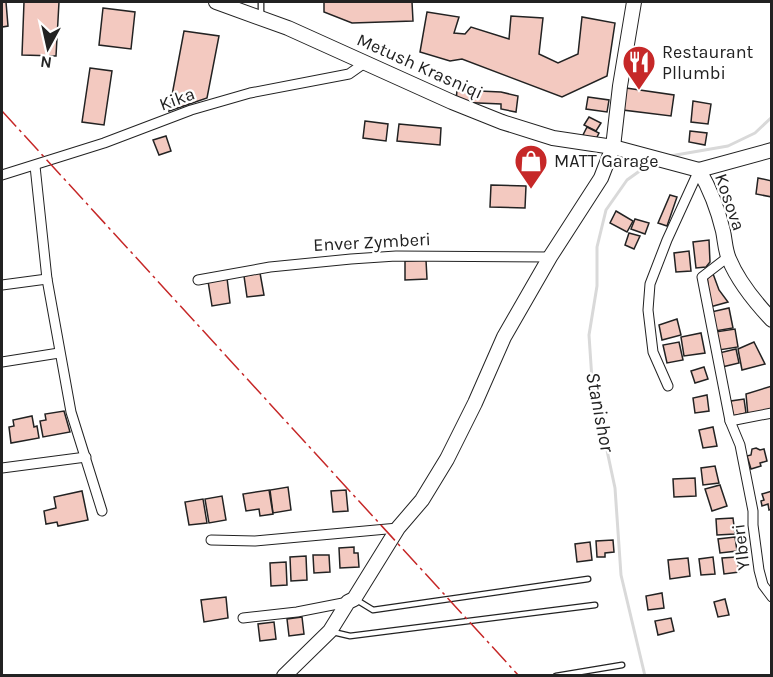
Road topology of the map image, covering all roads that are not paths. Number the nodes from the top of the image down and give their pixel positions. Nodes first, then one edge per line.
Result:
1 (216, 2) edge
2 (261, 2) edge
3 (634, 2) edge
4 (261, 18) junction
5 (366, 62) junction
6 (613, 147) junction
7 (771, 150) edge
8 (35, 166) junction
9 (699, 170) junction
10 (2, 175) edge
11 (550, 257) junction
12 (728, 257) junction
13 (47, 279) junction
14 (198, 280) dead end
15 (2, 285) edge
16 (771, 320) edge
17 (59, 353) junction
18 (2, 362) edge
19 (668, 386) dead end
20 (771, 413) edge
21 (730, 421) junction
22 (86, 456) junction
23 (2, 468) edge
24 (102, 511) dead end
25 (398, 528) junction
26 (212, 540) dead end
27 (588, 579) dead end
28 (771, 597) edge
29 (351, 600) junction
30 (595, 605) dead end
31 (243, 618) dead end
32 (330, 631) junction
33 (622, 665) dead end
34 (291, 673) edge
35 (556, 675) edge

1 - 4 street, Metush Krasniqi
2 - 4 lane
3 - 6 street
4 - 5 street, Metush Krasniqi
5 - 6 street, Metush Krasniqi
5 - 8 street, Kika
6 - 9 street, Kosova
6 - 11 street
7 - 9 street
8 - 10 street, Kika
8 - 13 street
9 - 12 street, Kosova
9 - 19 street
11 - 14 street, Enver Zymberi
11 - 25 street
12 - 16 street, Kosova
12 - 21 street, Ylberi
13 - 15 street
13 - 17 street
17 - 18 street
17 - 22 street
20 - 21 street
21 - 28 street, Ylberi
22 - 23 street
22 - 24 street
25 - 26 street
25 - 29 street
27 - 29 lane
29 - 31 street
29 - 32 street
30 - 32 lane
32 - 34 street
33 - 35 lane

